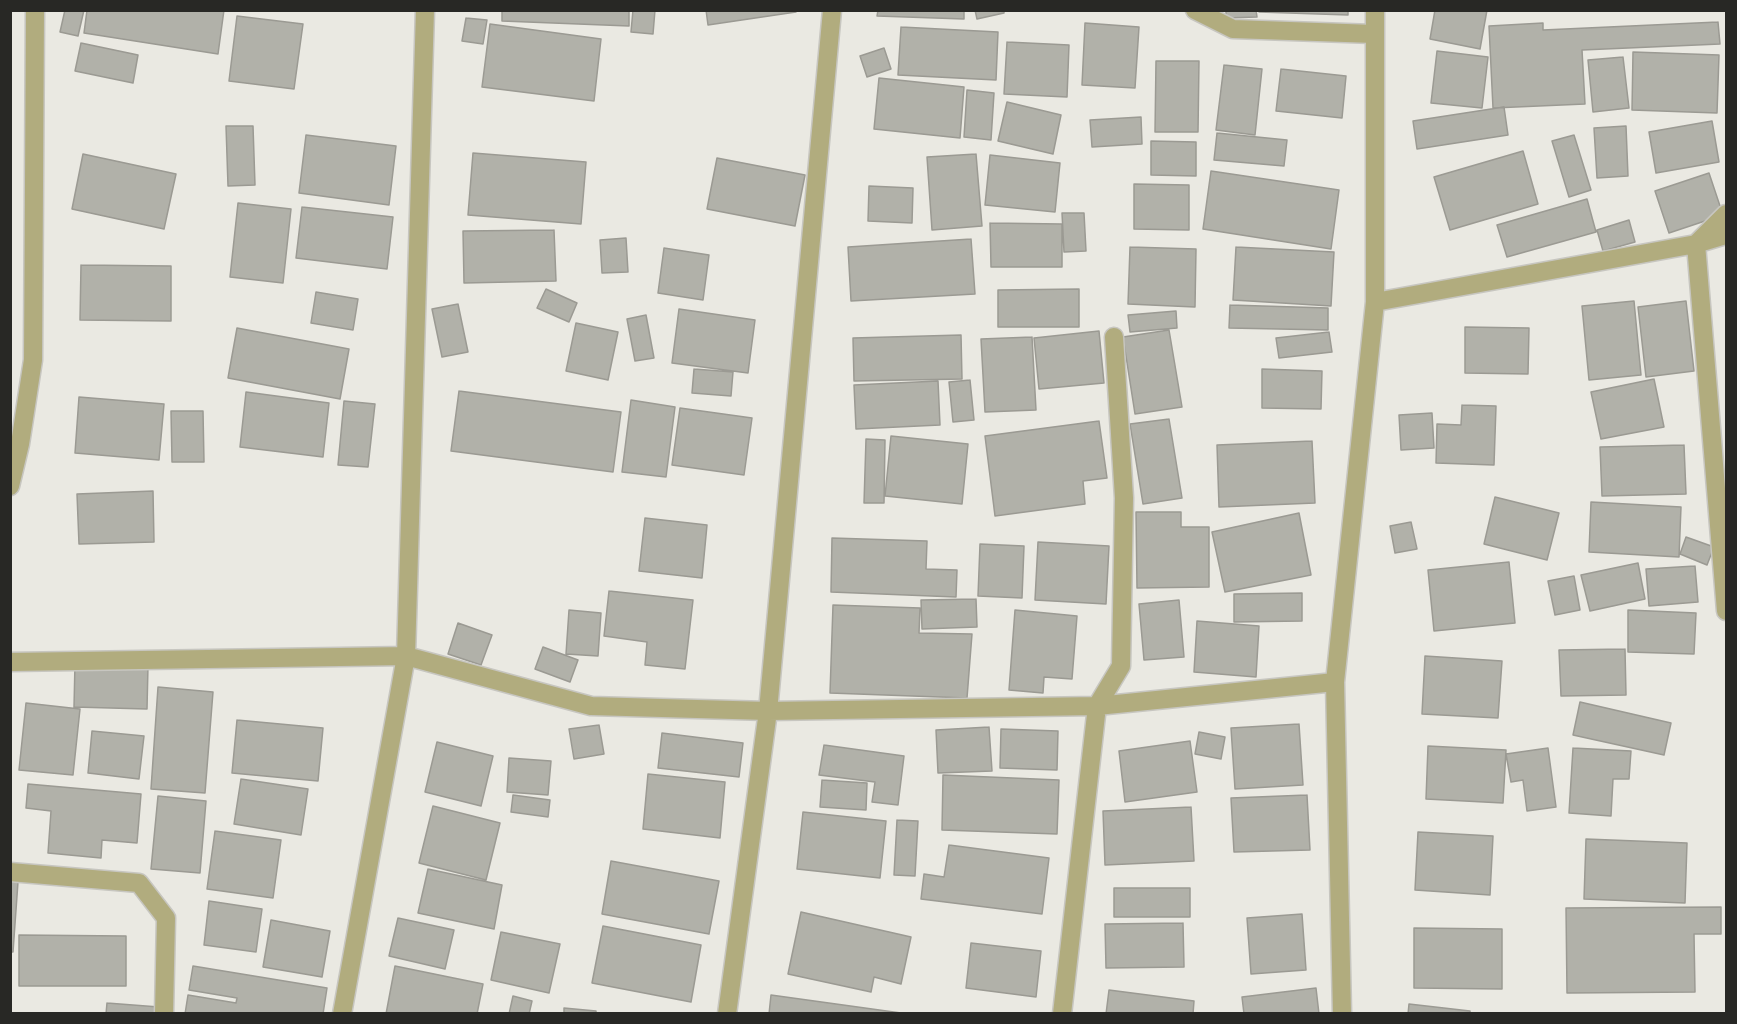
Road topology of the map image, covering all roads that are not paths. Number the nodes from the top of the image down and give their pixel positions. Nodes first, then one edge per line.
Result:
1 (35, 10) edge
2 (425, 10) edge
3 (832, 10) edge
4 (1195, 10) edge
5 (1375, 10) edge
6 (1374, 34) junction
7 (1726, 216) edge
8 (1726, 235) edge
9 (1696, 244) junction
10 (1375, 302) junction
11 (1114, 337) dead end
12 (10, 486) edge
13 (1726, 611) edge
14 (406, 656) junction
15 (10, 662) edge
16 (1335, 682) junction
17 (1097, 706) junction
18 (768, 711) junction
19 (10, 872) edge
20 (164, 1014) edge
21 (342, 1014) edge
22 (727, 1014) edge
23 (1062, 1014) edge
24 (1342, 1014) edge

1 - 12 street
2 - 14 street
3 - 18 street
4 - 6 street
5 - 6 street
6 - 10 street
7 - 9 street
8 - 9 street
9 - 10 street
9 - 13 street
10 - 16 street
11 - 17 street
14 - 15 street
14 - 18 street
14 - 21 street
16 - 17 street
16 - 24 street
17 - 18 street
17 - 23 street
18 - 22 street
19 - 20 street

